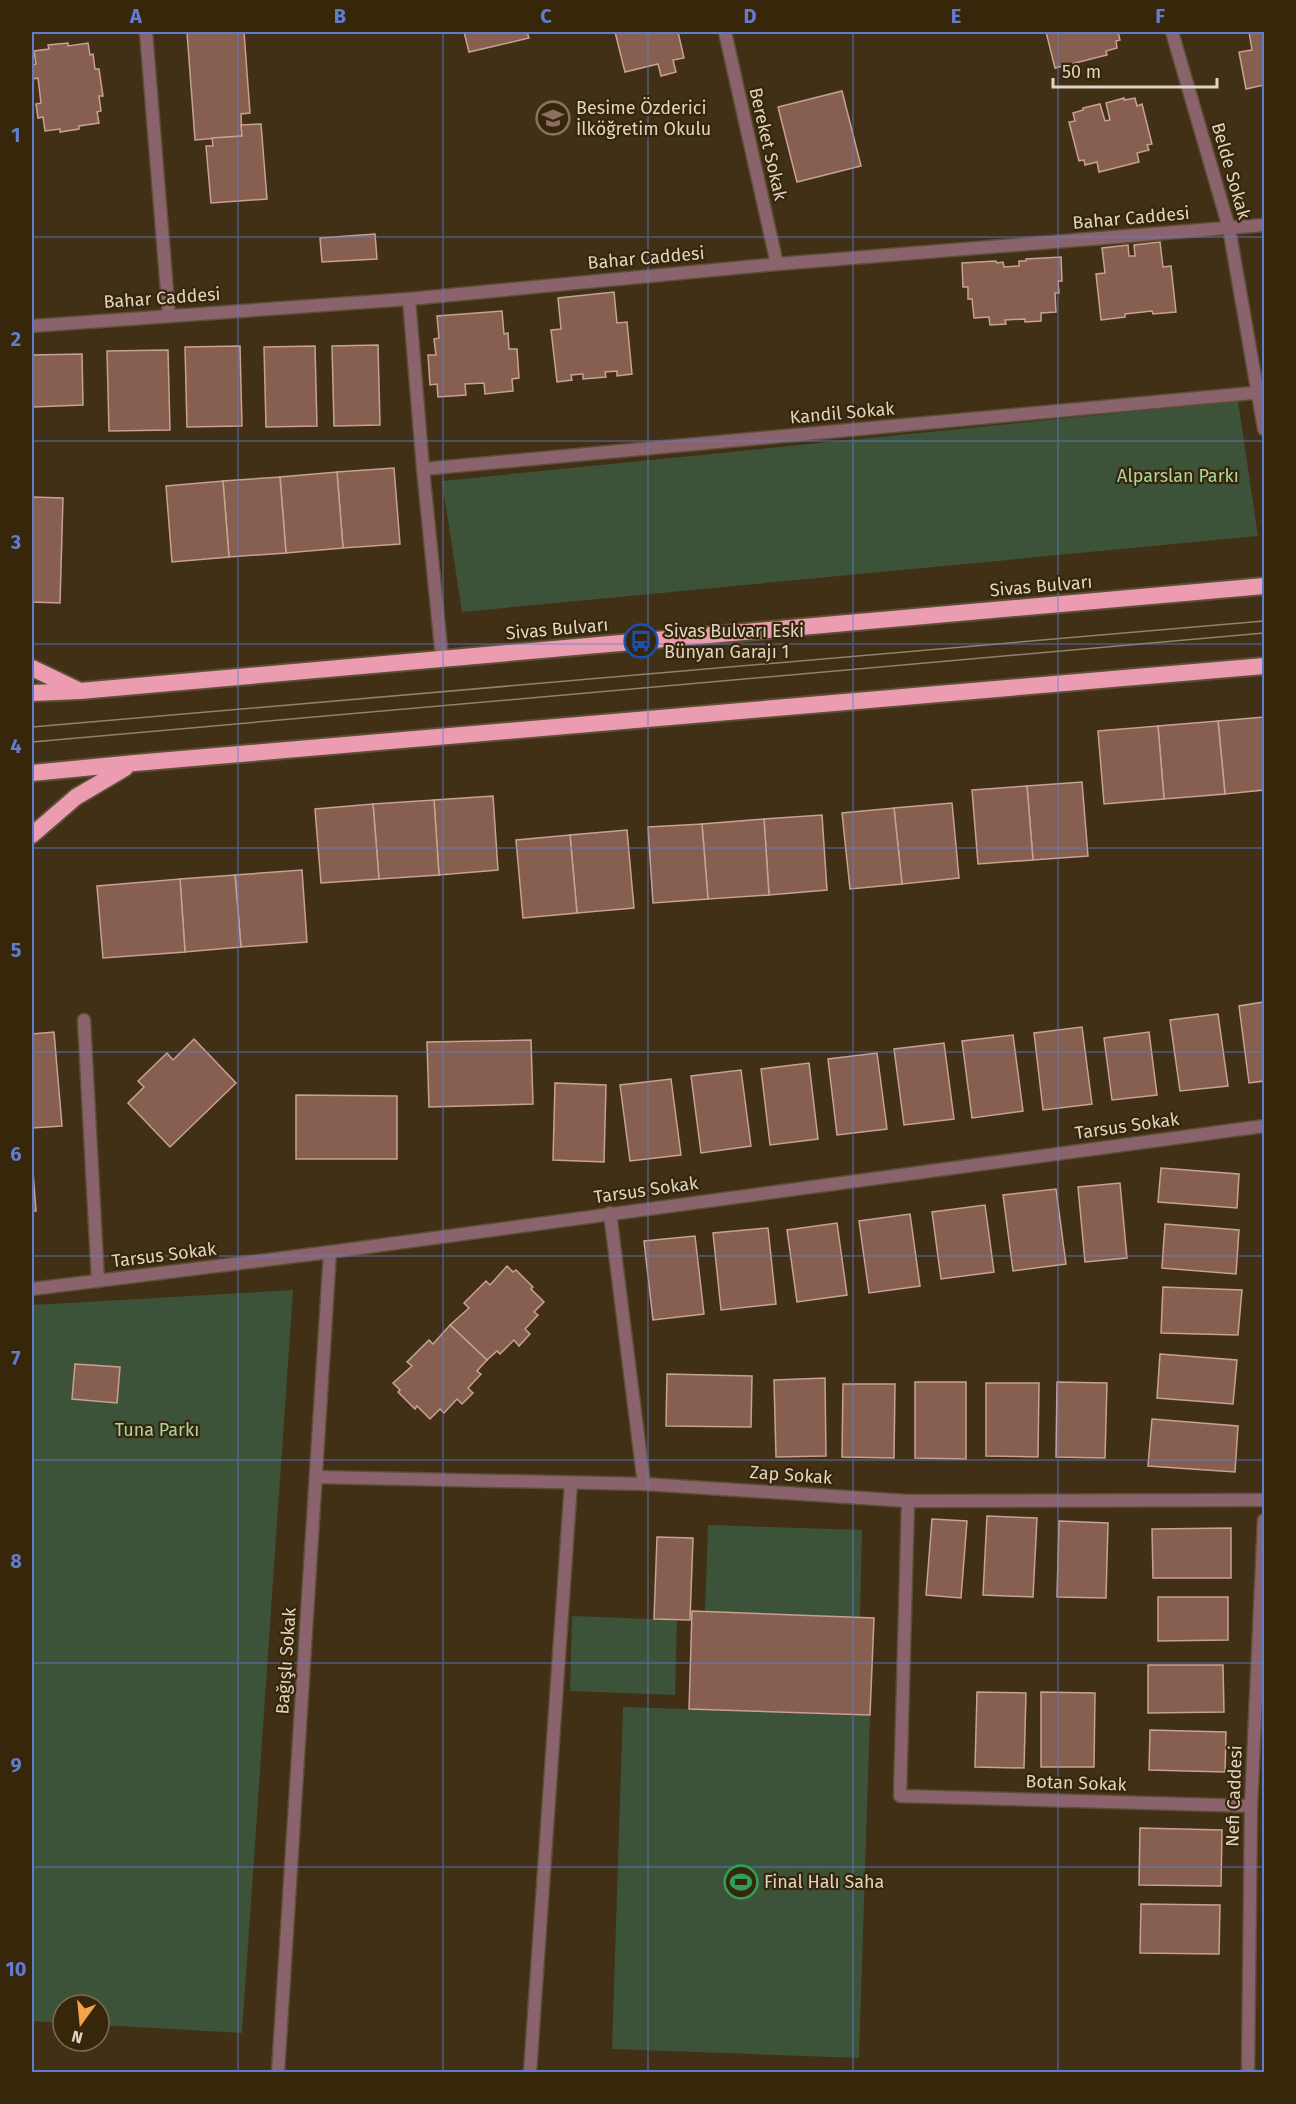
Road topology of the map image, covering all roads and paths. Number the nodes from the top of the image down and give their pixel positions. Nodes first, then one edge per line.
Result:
1 (146, 32) edge
2 (724, 32) edge
3 (1172, 32) edge
4 (1264, 225) edge
5 (1229, 228) junction
6 (777, 264) junction
7 (409, 299) junction
8 (169, 316) junction
9 (32, 326) edge
10 (1261, 392) edge
11 (1264, 429) edge
12 (423, 470) junction
13 (1264, 586) edge
14 (442, 658) junction
15 (1264, 666) edge
16 (32, 668) edge
17 (80, 691) junction
18 (32, 693) edge
19 (135, 763) junction
20 (32, 773) edge
21 (32, 835) edge
22 (84, 1020) dead end
23 (1264, 1126) edge
24 (610, 1213) junction
25 (330, 1252) junction
26 (98, 1281) junction
27 (32, 1289) edge
28 (316, 1477) junction
29 (571, 1483) junction
30 (644, 1484) junction
31 (1264, 1500) edge
32 (908, 1501) junction
33 (1264, 1520) edge
34 (1251, 1806) junction
35 (278, 2073) edge
36 (531, 2073) edge
37 (1248, 2073) edge

1 - 8 street
2 - 6 street, Bereket Sokak
3 - 5 street, Belde Sokak
4 - 5 street, Bahar Caddesi
5 - 6 street, Bahar Caddesi
5 - 10 street, Belde Sokak
6 - 7 street, Bahar Caddesi
7 - 8 street, Bahar Caddesi
7 - 12 street
8 - 9 street, Bahar Caddesi
10 - 11 street, Belde Sokak
10 - 12 street, Kandil Sokak
12 - 14 street
13 - 14 highway, Sivas Bulvarı
14 - 17 highway, Sivas Bulvarı
15 - 19 highway
16 - 17 highway
17 - 18 highway, Sivas Bulvarı
19 - 20 highway
19 - 21 highway
22 - 26 street
23 - 24 street, Tarsus Sokak
24 - 25 street, Tarsus Sokak
24 - 30 street
25 - 26 street, Tarsus Sokak
25 - 28 street, Bağışlı Sokak
26 - 27 street, Tarsus Sokak
28 - 29 street, Zap Sokak
28 - 35 street, Bağışlı Sokak
29 - 30 street, Zap Sokak
29 - 36 street
30 - 32 street, Zap Sokak
31 - 32 street, Zap Sokak
32 - 34 street, Botan Sokak
33 - 34 street, Nefi Caddesi
34 - 37 street, Nefi Caddesi

